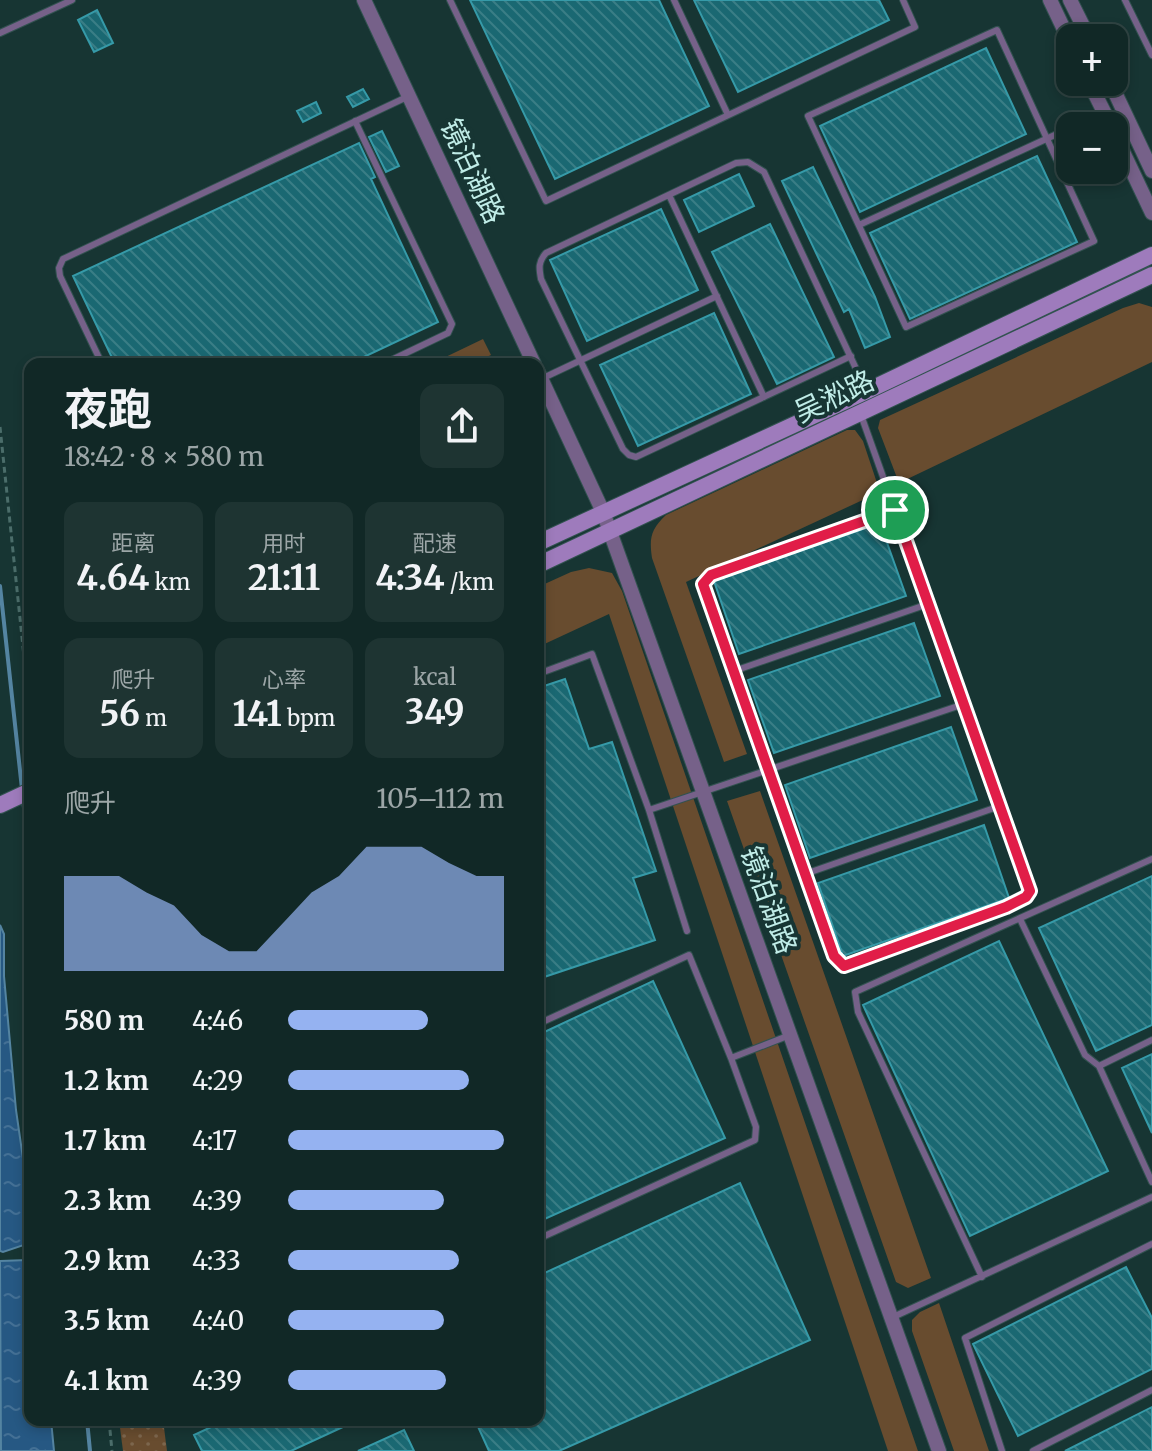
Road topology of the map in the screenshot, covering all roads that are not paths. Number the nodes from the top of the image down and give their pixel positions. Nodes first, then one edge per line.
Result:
1 (72, 0) edge
2 (364, 0) edge
3 (450, 0) edge
4 (674, 0) edge
5 (903, 0) edge
6 (1050, 0) edge
7 (1070, 0) edge
8 (1125, 0) edge
9 (1061, 24) edge
10 (1082, 24) edge
11 (0, 33) edge
12 (1152, 55) edge
13 (409, 96) junction
14 (1117, 96) edge
15 (728, 115) junction
16 (355, 121) junction
17 (1056, 134) edge
18 (1046, 139) junction
19 (1128, 162) edge
20 (1152, 171) edge
21 (669, 195) junction
22 (1152, 213) edge
23 (859, 225) junction
24 (1152, 255) edge
25 (1152, 275) edge
26 (717, 296) junction
27 (851, 356) junction
28 (99, 358) edge
29 (396, 358) edge
30 (531, 358) edge
31 (580, 361) junction
32 (544, 374) edge
33 (544, 385) edge
34 (764, 397) junction
35 (861, 400) junction
36 (895, 510) junction
37 (603, 512) junction
38 (610, 532) junction
39 (544, 540) edge
40 (544, 562) edge
41 (928, 604) junction
42 (734, 671) junction
43 (544, 672) edge
44 (964, 704) junction
45 (769, 770) junction
46 (703, 792) junction
47 (24, 794) edge
48 (0, 805) edge
49 (1000, 806) junction
50 (649, 810) junction
51 (1152, 859) edge
52 (805, 874) junction
53 (1020, 919) junction
54 (687, 931) dead end
55 (544, 1021) edge
56 (790, 1035) junction
57 (1152, 1040) edge
58 (731, 1058) junction
59 (1099, 1066) junction
60 (1152, 1182) edge
61 (1152, 1197) edge
62 (544, 1236) edge
63 (1151, 1246) edge
64 (982, 1277) junction
65 (891, 1318) junction
66 (1152, 1390) edge
67 (939, 1451) edge
68 (1002, 1451) edge
69 (1033, 1451) edge

1 - 11 lane
2 - 13 street, 镜泊湖路
3 - 15 lane
4 - 15 lane
5 - 15 lane
6 - 9 street
7 - 10 street
8 - 12 lane
13 - 16 lane
13 - 30 street, 镜泊湖路
14 - 20 street
16 - 28 lane
16 - 29 lane
17 - 18 lane
18 - 23 lane
18 - 23 lane
18 - 23 lane
19 - 22 street
21 - 26 lane
21 - 27 lane
21 - 31 lane
24 - 35 main road, 吴淞路
25 - 35 main road, 吴淞路
26 - 31 lane
26 - 34 lane
27 - 34 lane
27 - 35 lane
31 - 32 lane
31 - 34 lane
33 - 37 street, 镜泊湖路
35 - 36 lane
35 - 37 main road, 吴淞路
35 - 38 main road, 吴淞路
36 - 41 lane
36 - 42 lane
37 - 38 street, 镜泊湖路
37 - 39 main road, 吴淞路
38 - 40 main road, 吴淞路
38 - 46 street, 镜泊湖路
41 - 42 lane
41 - 44 lane
42 - 45 lane
43 - 50 lane
44 - 45 lane
44 - 49 lane
45 - 46 lane
45 - 52 lane
46 - 50 lane
46 - 56 street, 镜泊湖路
47 - 48 main road
49 - 52 lane
49 - 52 lane
50 - 54 lane
51 - 53 lane
53 - 59 lane
53 - 64 lane
55 - 58 lane
56 - 58 lane
56 - 65 street, 镜泊湖路
57 - 59 lane
58 - 62 lane
59 - 60 lane
61 - 64 lane
63 - 68 lane
64 - 65 lane
65 - 67 street, 镜泊湖路
66 - 69 lane

